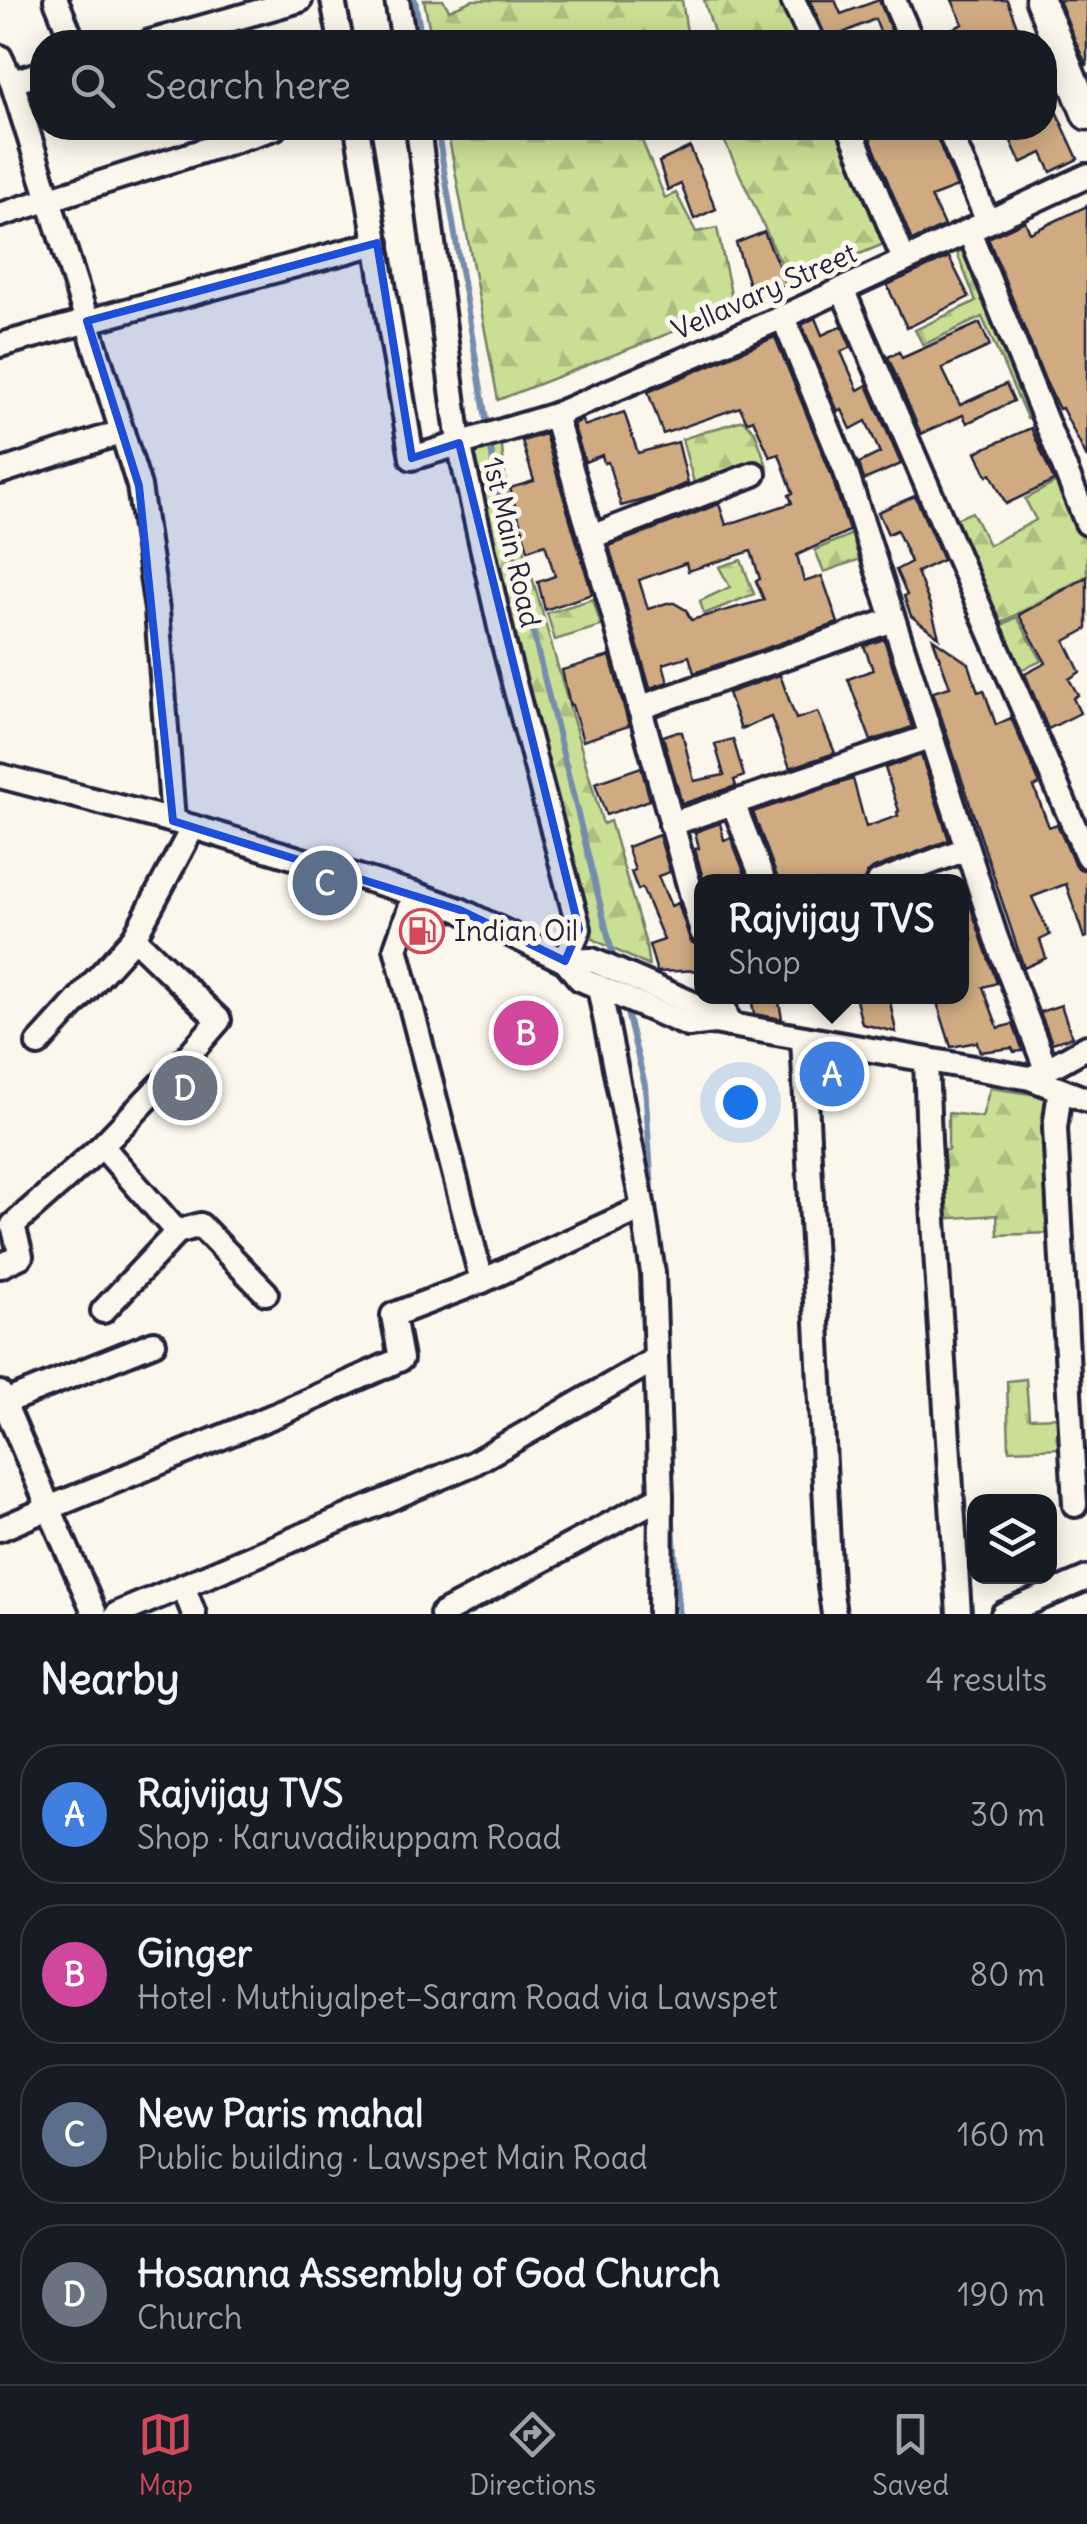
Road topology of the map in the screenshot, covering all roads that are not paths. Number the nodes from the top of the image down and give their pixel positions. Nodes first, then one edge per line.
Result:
1 (56, 0) edge
2 (300, 0) edge
3 (333, 0) edge
4 (397, 0) edge
5 (793, 0) edge
6 (894, 0) edge
7 (1040, 0) edge
8 (68, 30) edge
9 (193, 30) edge
10 (339, 30) edge
11 (402, 30) edge
12 (807, 30) edge
13 (907, 30) edge
14 (1052, 30) edge
15 (1057, 41) edge
16 (0, 56) edge
17 (30, 77) edge
18 (12, 82) junction
19 (1086, 112) edge
20 (236, 140) edge
21 (358, 140) edge
22 (420, 140) edge
23 (855, 140) edge
24 (952, 140) edge
25 (1087, 176) edge
26 (48, 199) junction
27 (0, 215) edge
28 (978, 226) junction
29 (377, 243) junction
30 (904, 260) junction
31 (842, 289) junction
32 (783, 317) junction
33 (87, 321) junction
34 (0, 345) edge
35 (555, 415) junction
36 (122, 432) junction
37 (459, 443) junction
38 (0, 472) edge
39 (754, 474) dead end
40 (1087, 523) edge
41 (591, 537) junction
42 (892, 620) junction
43 (639, 708) junction
44 (930, 736) junction
45 (0, 776) edge
46 (733, 803) junction
47 (183, 824) junction
48 (671, 824) junction
49 (966, 849) junction
50 (1087, 856) edge
51 (761, 874) edge
52 (900, 874) edge
53 (415, 894) junction
54 (694, 904) edge
55 (134, 938) junction
56 (565, 961) junction
57 (598, 987) junction
58 (721, 1004) edge
59 (722, 1024) junction
60 (803, 1038) junction
61 (38, 1044) dead end
62 (1087, 1047) edge
63 (926, 1060) junction
64 (1038, 1074) junction
65 (1060, 1090) junction
66 (1087, 1100) edge
67 (102, 1146) junction
68 (643, 1208) junction
69 (177, 1232) junction
70 (0, 1266) edge
71 (482, 1281) junction
72 (266, 1293) dead end
73 (103, 1311) dead end
74 (154, 1344) dead end
75 (656, 1359) junction
76 (1, 1400) edge
77 (661, 1498) junction
78 (1075, 1505) dead end
79 (49, 1508) junction
80 (0, 1529) edge
81 (1087, 1578) edge
82 (183, 1586) junction
83 (94, 1614) edge
84 (117, 1614) edge
85 (194, 1614) edge
86 (442, 1614) edge
87 (660, 1614) edge
88 (834, 1614) edge
89 (959, 1614) edge
90 (1003, 1614) edge

1 - 8 street
2 - 9 street
3 - 10 street
4 - 11 street
5 - 12 street
6 - 13 street
7 - 14 main road
15 - 19 main road
16 - 18 street
17 - 18 street
18 - 26 street
20 - 26 street
21 - 29 street
22 - 37 street, 1st Main Road
23 - 30 street
24 - 28 street
25 - 28 street, Vellavary Street
26 - 27 street
26 - 33 street
28 - 30 street, Vellavary Street
28 - 40 street
29 - 33 street
29 - 37 street, Vellavary Street
30 - 31 street, Vellavary Street
31 - 32 street, Vellavary Street
31 - 50 street
32 - 35 street, Vellavary Street
32 - 42 street
33 - 34 street
33 - 36 street
35 - 37 street, Vellavary Street
35 - 41 street
36 - 38 street
36 - 47 street
37 - 56 street, 1st Main Road
39 - 41 street
41 - 43 street
42 - 43 street
42 - 44 street
43 - 48 street
44 - 46 street
44 - 49 street
45 - 47 street
46 - 48 street
46 - 51 street
47 - 53 street
47 - 55 street
48 - 54 street
49 - 52 street
49 - 64 street
53 - 56 street
53 - 71 street
55 - 61 street
55 - 67 street
56 - 57 street
56 - 59 street
57 - 59 street
57 - 68 street
58 - 59 street
59 - 60 street
60 - 63 street
60 - 88 street
62 - 64 street
63 - 64 street
63 - 89 street
64 - 65 street
65 - 66 street
65 - 78 street
67 - 69 street
67 - 70 street
68 - 71 street
68 - 75 street
69 - 72 street
69 - 73 street
71 - 79 street
74 - 76 street
75 - 77 street
75 - 82 street
76 - 79 street
77 - 86 street
77 - 87 street
79 - 80 street
79 - 83 street
81 - 90 street
82 - 84 street
82 - 85 street

